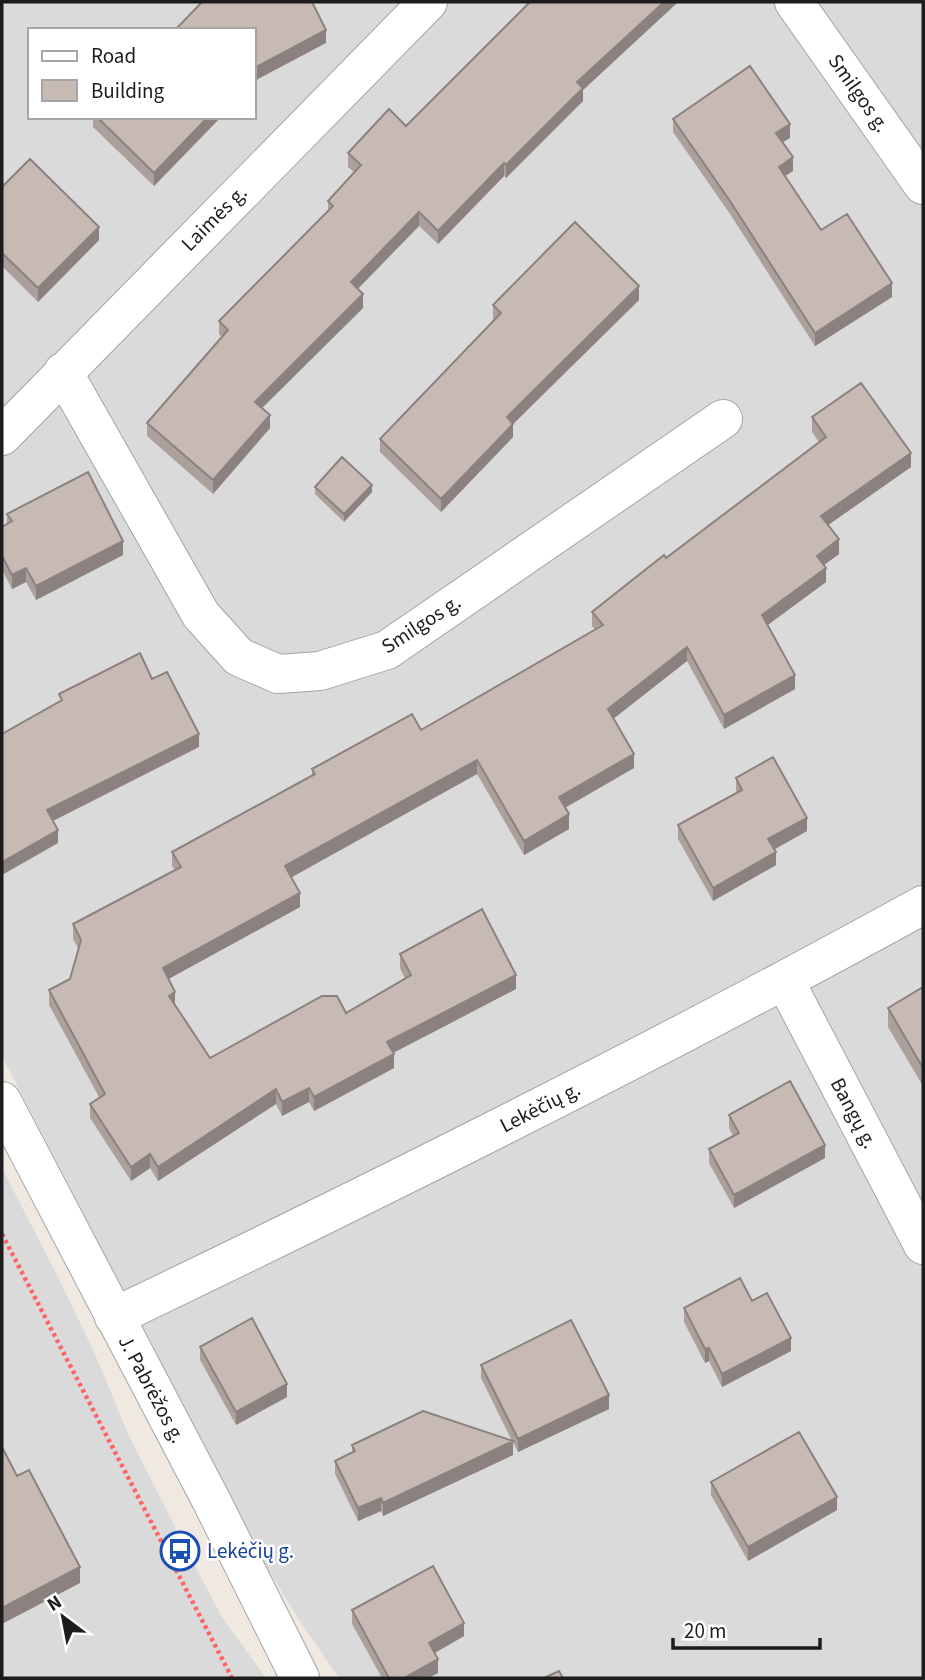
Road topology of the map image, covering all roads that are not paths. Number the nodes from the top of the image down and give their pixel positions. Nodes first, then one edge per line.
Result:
1 (428, 2) edge
2 (794, 2) edge
3 (923, 185) edge
4 (63, 372) junction
5 (723, 419) dead end
6 (2, 436) edge
7 (923, 905) edge
8 (786, 981) junction
9 (2, 1101) edge
10 (923, 1245) edge
11 (114, 1317) junction
12 (300, 1678) edge

1 - 4 street, Laimės g.
2 - 3 street, Smilgos g.
4 - 5 street, Smilgos g.
4 - 6 street, Laimės g.
7 - 8 street, Lekėčių g.
8 - 10 street, Bangų g.
8 - 11 street, Lekėčių g.
9 - 11 street, J. Pabrėžos g.
11 - 12 street, J. Pabrėžos g.

